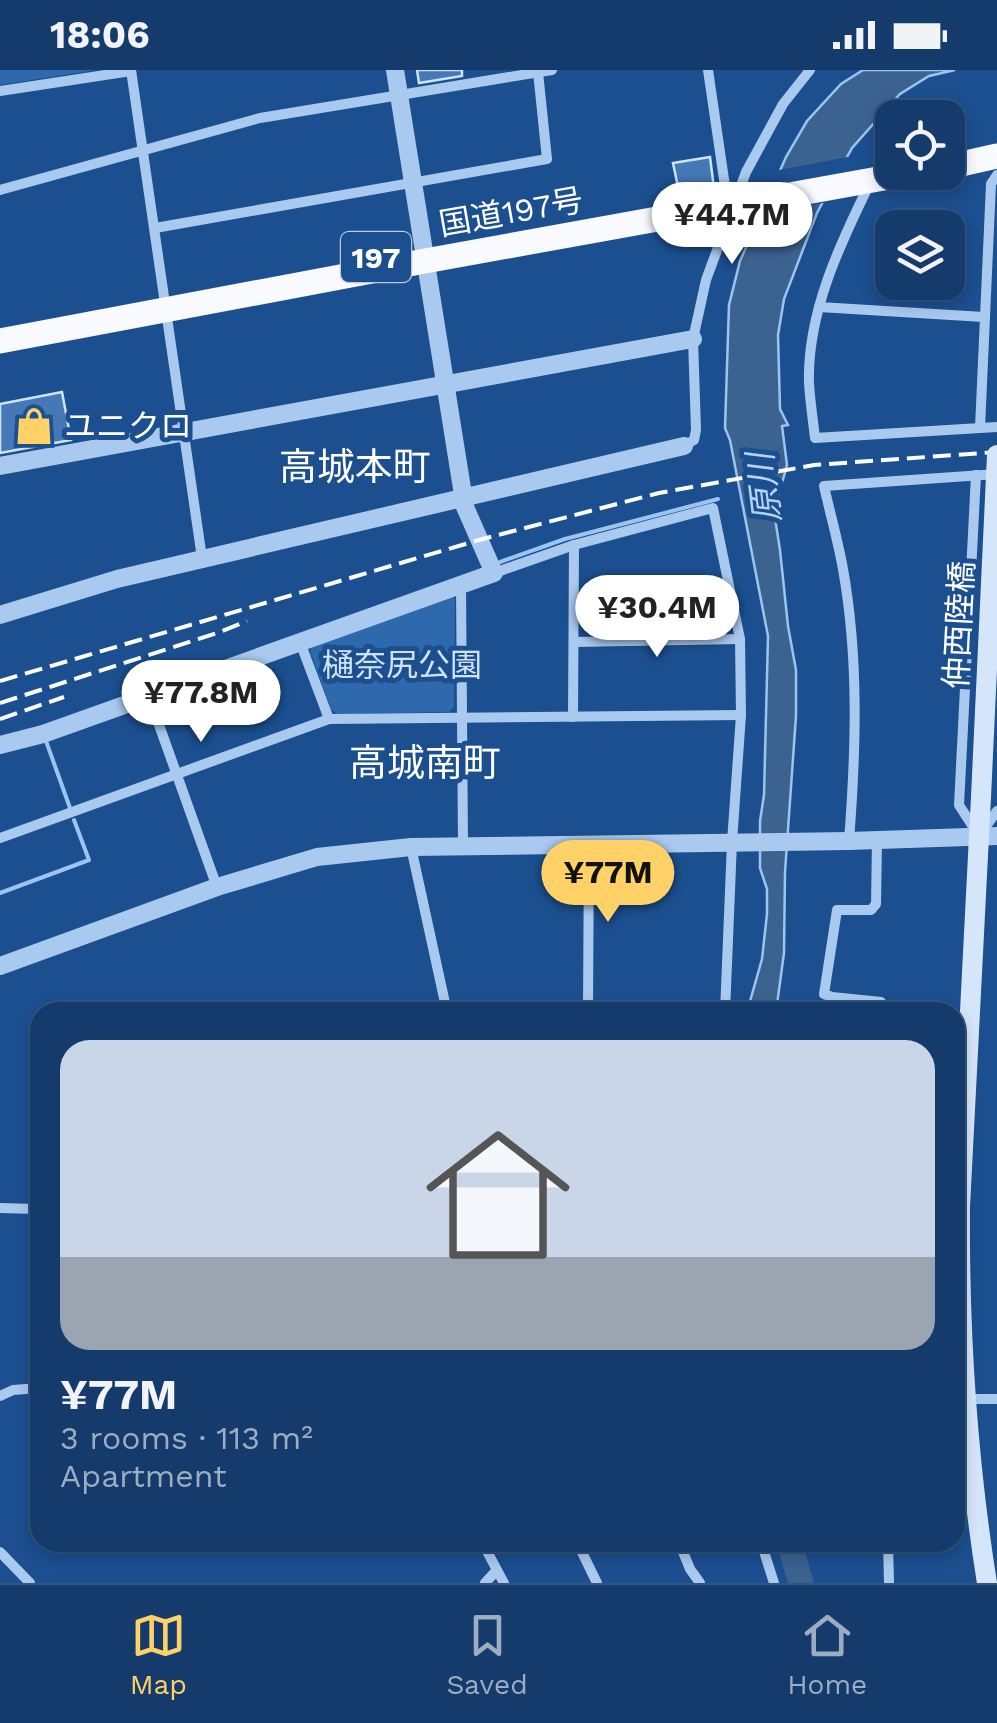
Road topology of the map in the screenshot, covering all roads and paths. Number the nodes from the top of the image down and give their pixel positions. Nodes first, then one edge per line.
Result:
1 (131, 70) edge
2 (396, 70) edge
3 (552, 70) edge
4 (708, 70) edge
5 (810, 70) edge
6 (538, 72) edge
7 (0, 91) edge
8 (399, 94) junction
9 (997, 146) edge
10 (143, 150) junction
11 (965, 150) edge
12 (997, 156) edge
13 (965, 163) edge
14 (875, 171) edge
15 (997, 176) edge
16 (875, 177) edge
17 (857, 179) junction
18 (412, 184) junction
19 (0, 190) edge
20 (740, 196) junction
21 (155, 228) junction
22 (424, 255) junction
23 (166, 303) junction
24 (819, 308) junction
25 (984, 317) junction
26 (0, 327) edge
27 (693, 339) junction
28 (0, 341) edge
29 (445, 385) junction
30 (997, 427) edge
31 (980, 428) junction
32 (185, 432) junction
33 (684, 446) joint
34 (997, 455) edge
35 (0, 466) edge
36 (997, 474) edge
37 (976, 475) junction
38 (464, 497) junction
39 (574, 545) junction
40 (202, 558) junction
41 (494, 573) junction
42 (461, 585) junction
43 (0, 615) edge
44 (740, 639) junction
45 (300, 642) junction
46 (574, 642) junction
47 (149, 697) junction
48 (741, 716) junction
49 (573, 717) junction
50 (462, 718) junction
51 (329, 720) junction
52 (0, 744) edge
53 (177, 775) junction
54 (989, 804) edge
55 (988, 836) edge
56 (0, 838) edge
57 (877, 840) junction
58 (841, 841) junction
59 (738, 842) junction
60 (589, 844) junction
61 (462, 846) junction
62 (411, 847) junction
63 (217, 887) junction
64 (0, 966) edge
65 (445, 1002) edge
66 (588, 1002) edge
67 (726, 1002) edge
68 (881, 1002) edge
69 (965, 1140) edge
70 (0, 1208) edge
71 (30, 1209) edge
72 (965, 1377) edge
73 (30, 1389) edge
74 (0, 1396) edge
75 (966, 1399) junction
76 (997, 1400) edge
77 (0, 1552) edge
78 (487, 1552) edge
79 (583, 1552) edge
80 (682, 1552) edge
81 (764, 1552) edge
82 (888, 1552) edge
83 (496, 1572) junction
84 (30, 1583) edge
85 (485, 1583) edge
86 (504, 1583) edge
87 (597, 1583) edge
88 (700, 1583) edge
89 (774, 1583) edge
90 (888, 1583) edge
91 (986, 1583) edge

1 - 7 street
1 - 10 street
2 - 8 street
3 - 6 street
4 - 20 street
5 - 20 street
6 - 8 street
6 - 18 street
8 - 10 street
8 - 18 street
9 - 11 highway
10 - 19 street
10 - 21 street
12 - 13 highway
14 - 17 highway, 国道197号 / 197
15 - 25 street
16 - 17 highway, 国道197号 / 197
17 - 20 highway, 国道197号 / 197
17 - 24 street
18 - 21 street
18 - 22 street
20 - 22 highway, 国道197号 / 197
20 - 27 street
21 - 23 street
22 - 23 highway, 国道197号 / 197
22 - 29 street
23 - 26 highway, 国道197号 / 197
23 - 28 highway, 国道197号 / 197
23 - 32 street
24 - 25 street
24 - 31 street
25 - 31 street
27 - 29 street
27 - 33 street
29 - 32 street
29 - 38 street
30 - 31 street
32 - 35 street
32 - 40 street
33 - 38 street
34 - 54 main road, 仲西陸橋, bridge
36 - 37 street
37 - 55 street
37 - 58 street
38 - 40 street
38 - 41 street
39 - 41 street
39 - 44 street
39 - 46 street
40 - 43 street
41 - 42 street
42 - 45 street
42 - 50 street
44 - 46 street
44 - 48 street
45 - 47 street
45 - 51 street
46 - 49 street
47 - 52 street
47 - 53 street
48 - 49 street
48 - 59 street
49 - 50 street
50 - 51 street
50 - 61 street
51 - 53 street
53 - 56 street
53 - 63 street
54 - 55 main road, 仲西陸橋
55 - 57 street
55 - 69 main road, 仲西陸橋
57 - 58 street
57 - 68 street
58 - 59 street
59 - 60 street
59 - 67 street
60 - 61 street
60 - 66 street
61 - 62 street
62 - 63 street
62 - 65 street
63 - 64 street
70 - 71 street
72 - 75 main road, 仲西陸橋
73 - 74 street
75 - 76 street
75 - 91 main road, 仲西陸橋
77 - 84 street
78 - 83 street
79 - 87 street
80 - 88 street
81 - 89 street
82 - 90 street
83 - 85 street
83 - 86 street

